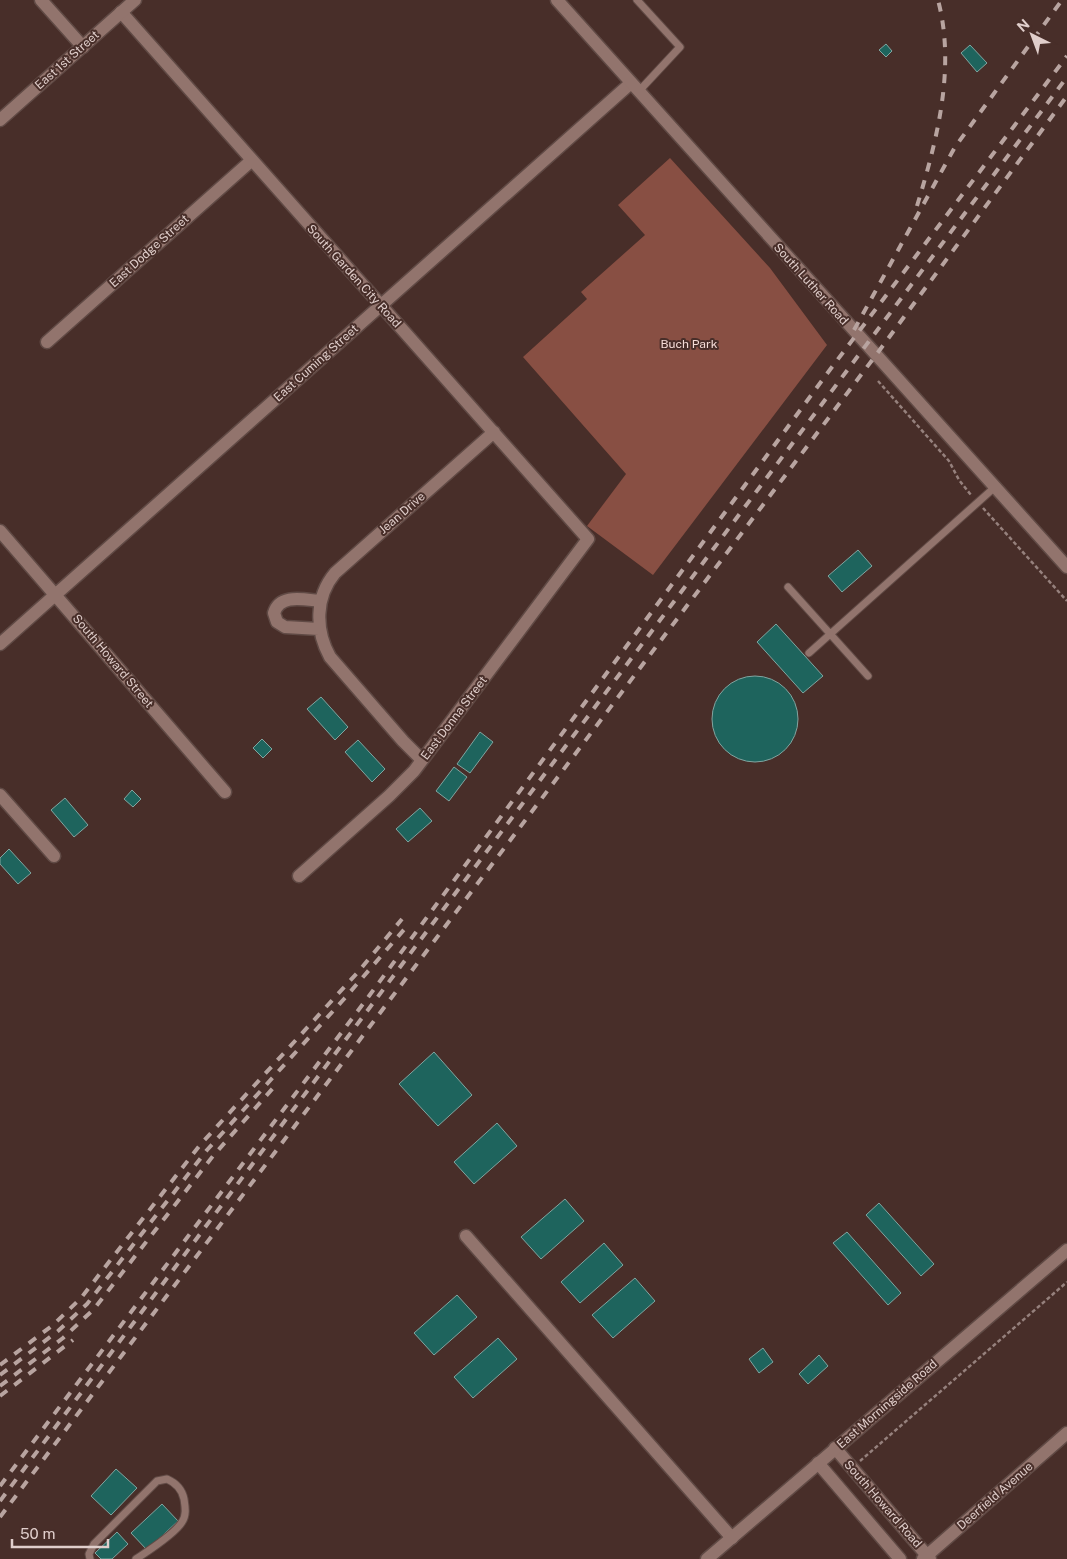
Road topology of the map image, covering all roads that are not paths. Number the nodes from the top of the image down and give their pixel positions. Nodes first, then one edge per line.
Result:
1 (40, 0) edge
2 (135, 0) edge
3 (557, 0) edge
4 (637, 0) edge
5 (121, 12) junction
6 (83, 47) junction
7 (635, 87) junction
8 (0, 120) edge
9 (252, 160) junction
10 (381, 305) junction
11 (47, 342) dead end
12 (494, 432) junction
13 (995, 487) junction
14 (0, 531) edge
15 (588, 539) joint
16 (1067, 567) edge
17 (788, 587) dead end
18 (56, 594) junction
19 (321, 601) junction
20 (319, 629) junction
21 (830, 634) junction
22 (0, 644) edge
23 (809, 652) dead end
24 (868, 676) dead end
25 (422, 760) junction
26 (225, 792) dead end
27 (0, 795) edge
28 (54, 856) dead end
29 (299, 876) dead end
30 (466, 1236) dead end
31 (1067, 1250) edge
32 (1067, 1432) edge
33 (836, 1448) junction
34 (818, 1463) junction
35 (732, 1538) junction
36 (927, 1558) edge
37 (90, 1559) edge
38 (136, 1559) edge
39 (707, 1559) edge
40 (900, 1559) edge

1 - 6 street
2 - 5 street, East 1st Street
3 - 7 street, South Luther Road
4 - 7 lane
5 - 6 street, East 1st Street
5 - 9 street, South Garden City Road
6 - 8 street, East 1st Street
7 - 10 street, East Cuming Street
7 - 13 street, South Luther Road
9 - 10 street, South Garden City Road
9 - 11 street, East Dodge Street
10 - 12 street, South Garden City Road
10 - 18 street, East Cuming Street
12 - 15 street, South Garden City Road
12 - 19 street, Jean Drive
13 - 16 street, South Luther Road
13 - 21 lane
14 - 18 street, South Howard Street
15 - 25 street, East Donna Street
17 - 21 lane
18 - 22 street, East Cuming Street
18 - 26 street, South Howard Street
19 - 20 street, Jean Drive
19 - 20 street
20 - 25 street, Jean Drive
21 - 23 lane
21 - 24 lane
25 - 29 street, East Donna Street
27 - 28 street
30 - 35 street
31 - 33 street, East Morningside Road
32 - 36 street, Deerfield Avenue
33 - 34 street, East Morningside Road
33 - 36 street, South Howard Road
34 - 35 street, East Morningside Road
34 - 40 street, South Howard Road
35 - 39 street, East Morningside Road
37 - 38 lane

